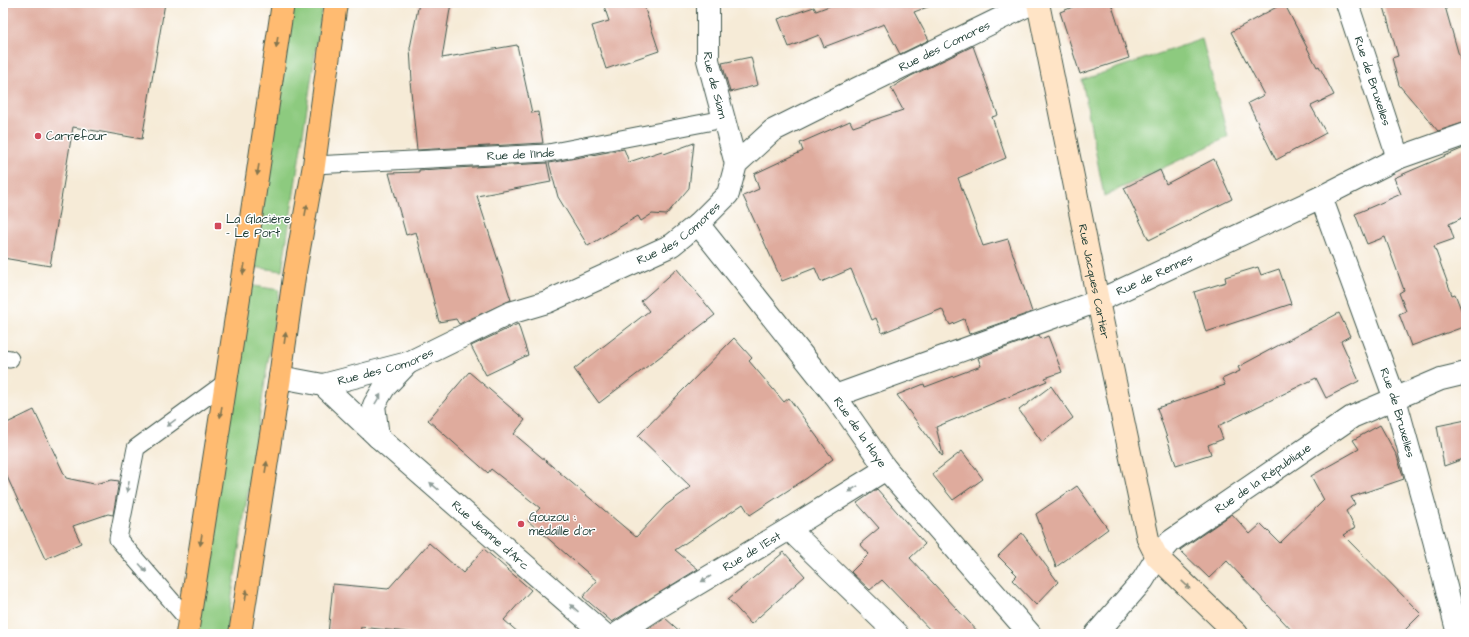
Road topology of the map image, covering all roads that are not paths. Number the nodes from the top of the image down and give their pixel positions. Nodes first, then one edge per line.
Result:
1 (283, 3) edge
2 (336, 3) edge
3 (708, 3) edge
4 (1032, 3) edge
5 (1038, 3) edge
6 (1347, 3) edge
7 (724, 119) junction
8 (1466, 134) edge
9 (1398, 158) junction
10 (736, 164) junction
11 (314, 166) junction
12 (1321, 197) junction
13 (698, 224) junction
14 (1098, 301) junction
15 (408, 363) junction
16 (1466, 373) edge
17 (280, 377) junction
18 (226, 383) junction
19 (322, 385) junction
20 (835, 396) junction
21 (1395, 399) junction
22 (378, 437) junction
23 (886, 469) junction
24 (789, 529) junction
25 (1157, 557) junction
26 (188, 628) edge
27 (240, 634) edge
28 (604, 634) edge
29 (617, 634) edge
30 (897, 634) edge
31 (1030, 634) edge
32 (1096, 634) edge
33 (1237, 634) edge
34 (1458, 634) edge

1 -> 18 main road
2 - 11 main road
3 - 7 street, Rue de Siam
4 - 10 street, Rue des Comores
5 - 14 street, Rue Jacques Cartier
6 - 9 street, Rue de Bruxelles
7 - 10 street, Rue de Siam
7 - 11 lane, Rue de l'Inde
8 - 9 street, Rue de Rennes
9 - 12 street, Rue de Rennes
10 - 13 street, Rue des Comores
17 -> 11 main road
12 - 14 street, Rue de Rennes
12 - 21 street, Rue de Bruxelles
13 - 15 street, Rue des Comores
13 - 20 street, Rue de la Haye
14 - 20 street, Rue de Rennes
14 - 25 street, Rue Jacques Cartier
15 - 19 street, Rue des Comores
22 -> 15 street
16 - 21 street, Rue de la République
17 - 19 street, Rue des Comores
27 -> 17 main road
18 -> 26 main road
18 -> 26 lane
19 - 22 street, Rue Jeanne d'Arc
20 - 23 street, Rue de la Haye
21 - 25 street, Rue de la République
21 - 34 street, Rue de Bruxelles
28 -> 22 street, Rue Jeanne d'Arc
23 -> 24 street, Rue de l'Est
23 - 31 street, Rue de la Haye
24 -> 29 street, Rue de l'Est
24 - 30 street
25 - 32 street, Rue de la République
25 -> 33 street, Rue Jacques Cartier

